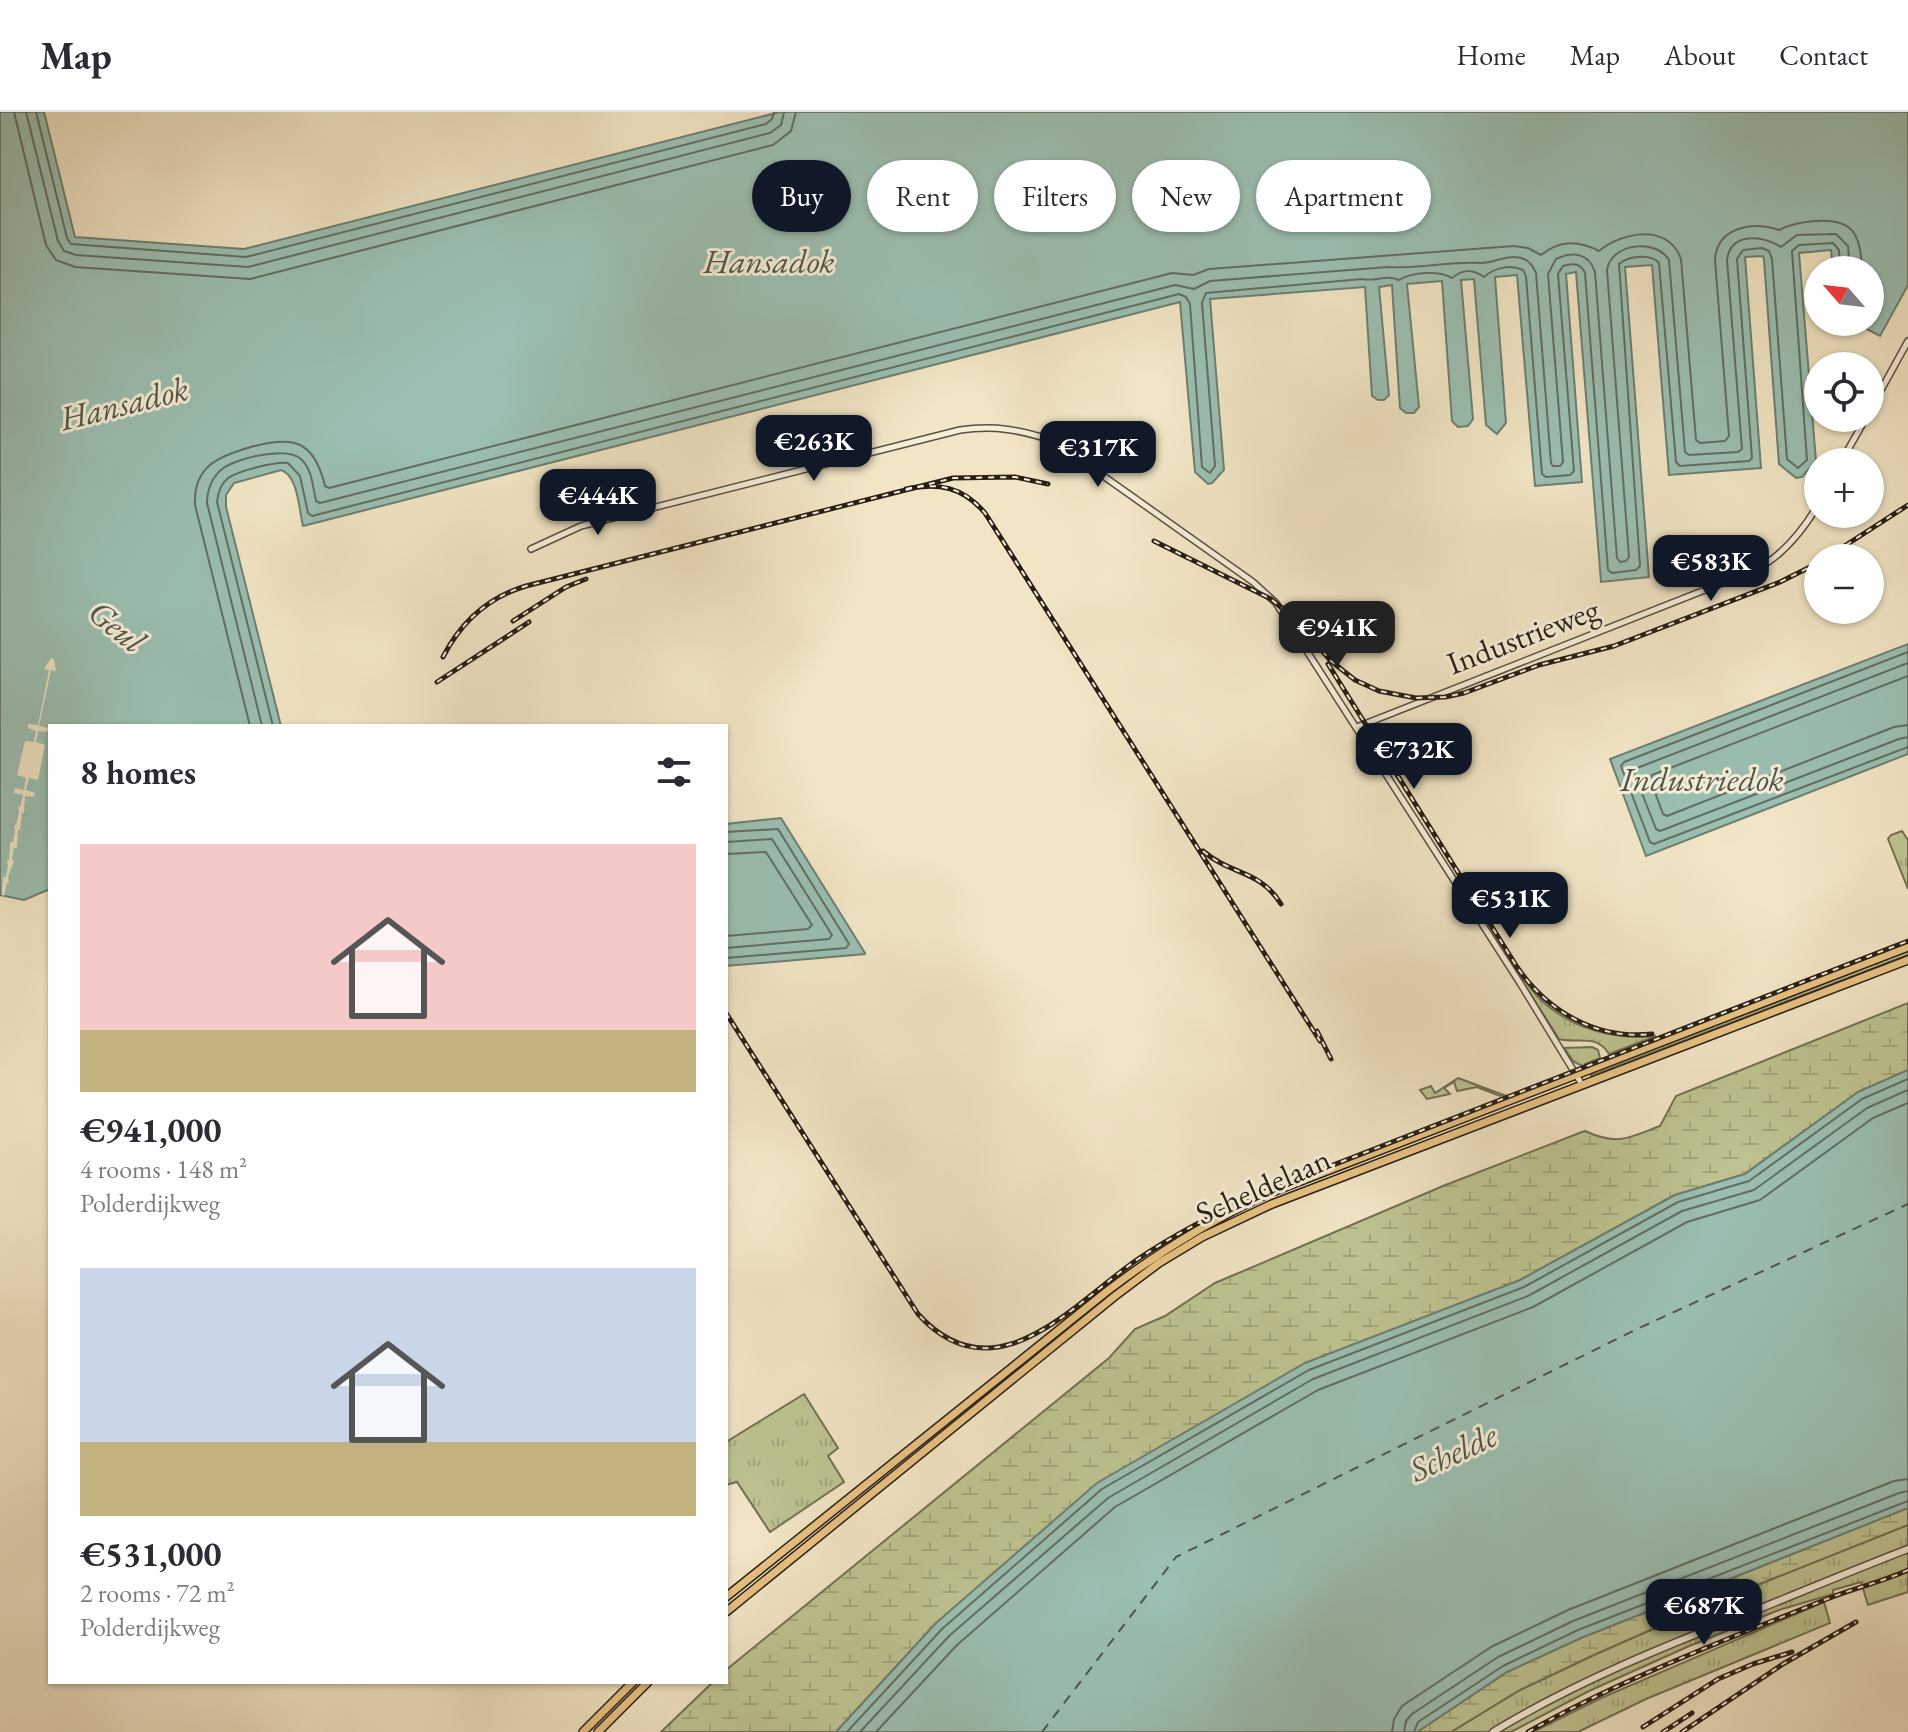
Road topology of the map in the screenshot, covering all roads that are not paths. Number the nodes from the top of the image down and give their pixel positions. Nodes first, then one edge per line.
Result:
1 (1908, 341) edge
2 (1884, 385) edge
3 (1804, 527) edge
4 (531, 549) dead end
5 (1357, 727) junction
6 (1908, 947) edge
7 (1908, 960) edge
8 (1577, 1075) junction
9 (1581, 1083) junction
10 (1499, 1106) junction
11 (1503, 1116) junction
12 (1405, 1142) junction
13 (1415, 1149) junction
14 (1066, 1328) junction
15 (1017, 1362) junction
16 (1023, 1370) junction
17 (942, 1423) junction
18 (948, 1431) junction
19 (1908, 1549) edge
20 (728, 1595) edge
21 (728, 1610) edge
22 (631, 1684) edge
23 (646, 1684) edge
24 (614, 1701) junction
25 (621, 1708) junction
26 (583, 1732) edge
27 (598, 1732) edge
28 (1493, 1732) edge

1 - 2 street
3 - 5 street, Industrieweg
4 - 5 street
5 - 8 street
6 - 8 main road, Scheldelaan
7 - 9 main road, Scheldelaan
8 - 9 street
8 - 10 main road, Scheldelaan
9 - 11 main road, Scheldelaan
10 - 11 main road
10 - 12 main road, Scheldelaan
11 - 13 main road, Scheldelaan
12 - 13 main road
12 - 14 main road, Scheldelaan
13 - 14 main road, Scheldelaan
14 - 15 main road, Scheldelaan
14 - 16 main road, Scheldelaan
15 - 16 main road
15 - 17 main road, Scheldelaan
16 - 18 main road, Scheldelaan
17 - 18 main road
17 - 20 main road, Scheldelaan
18 - 21 main road, Scheldelaan
19 - 28 street
22 - 24 main road
23 - 25 main road
24 - 25 main road
24 - 26 main road
25 - 27 main road

